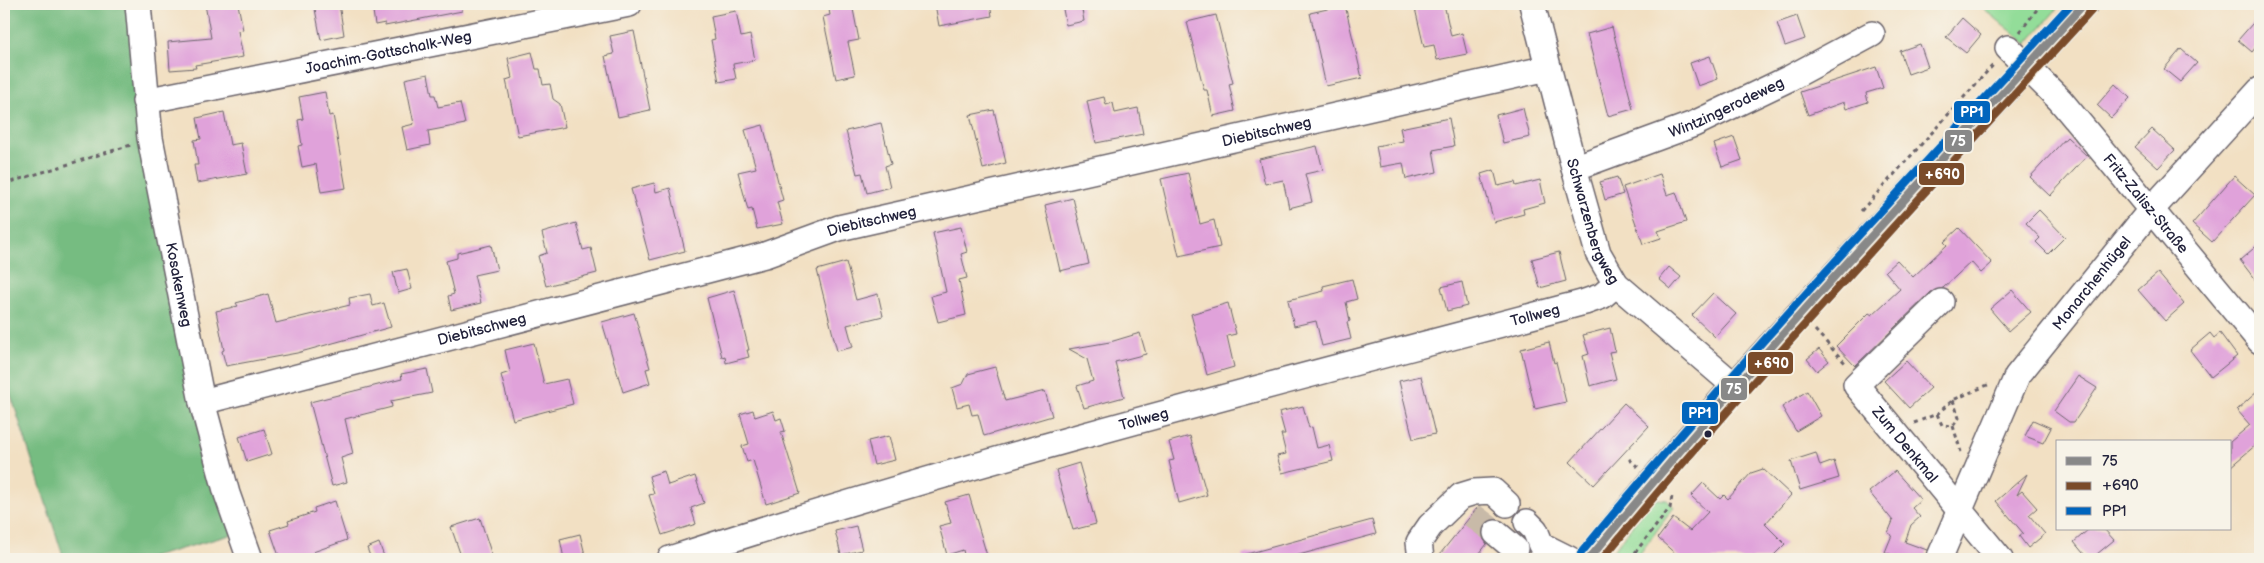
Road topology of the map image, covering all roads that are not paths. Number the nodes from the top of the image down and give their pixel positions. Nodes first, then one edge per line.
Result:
1 (138, 4) edge
2 (629, 4) edge
3 (1532, 4) edge
4 (2084, 4) edge
5 (1872, 34) dead end
6 (2012, 43) road end
7 (2027, 67) junction
8 (1548, 68) junction
9 (2260, 90) edge
10 (146, 101) junction
11 (1574, 168) junction
12 (2150, 211) junction
13 (1616, 284) junction
14 (1941, 302) dead end
15 (2260, 341) edge
16 (1736, 387) junction
17 (202, 402) junction
18 (1507, 504) dead end
19 (1958, 510) junction
20 (1527, 522) dead end
21 (1496, 533) tunnel mouth
22 (1515, 549) dead end
23 (250, 559) edge
24 (670, 559) edge
25 (1421, 559) edge
26 (1569, 559) edge
27 (1589, 559) edge
28 (1938, 559) edge
29 (2000, 559) edge

1 - 10 street, Kosakenweg
2 - 10 street, Joachim-Gottschalk-Weg
3 - 8 street, Schwarzenbergweg
4 - 7 main road
5 - 11 street, Wintzingerodeweg
6 - 7 street, Fritz-Zalisz-Straße
7 - 12 street, Fritz-Zalisz-Straße
7 - 16 main road
8 - 11 street, Schwarzenbergweg
8 - 17 street, Diebitschweg
9 - 12 street, Monarchenhügel
10 - 17 street, Kosakenweg
11 - 13 street, Schwarzenbergweg
12 - 15 street, Fritz-Zalisz-Straße
12 - 19 street, Monarchenhügel
13 - 16 street, Schwarzenbergweg
13 - 24 street, Tollweg
14 - 19 street, Zum Denkmal
16 - 27 main road
17 - 23 street, Kosakenweg
18 - 25 street
19 - 28 street, Monarchenhügel
19 - 29 street, Zum Denkmal
20 - 26 street
21 - 22 street

